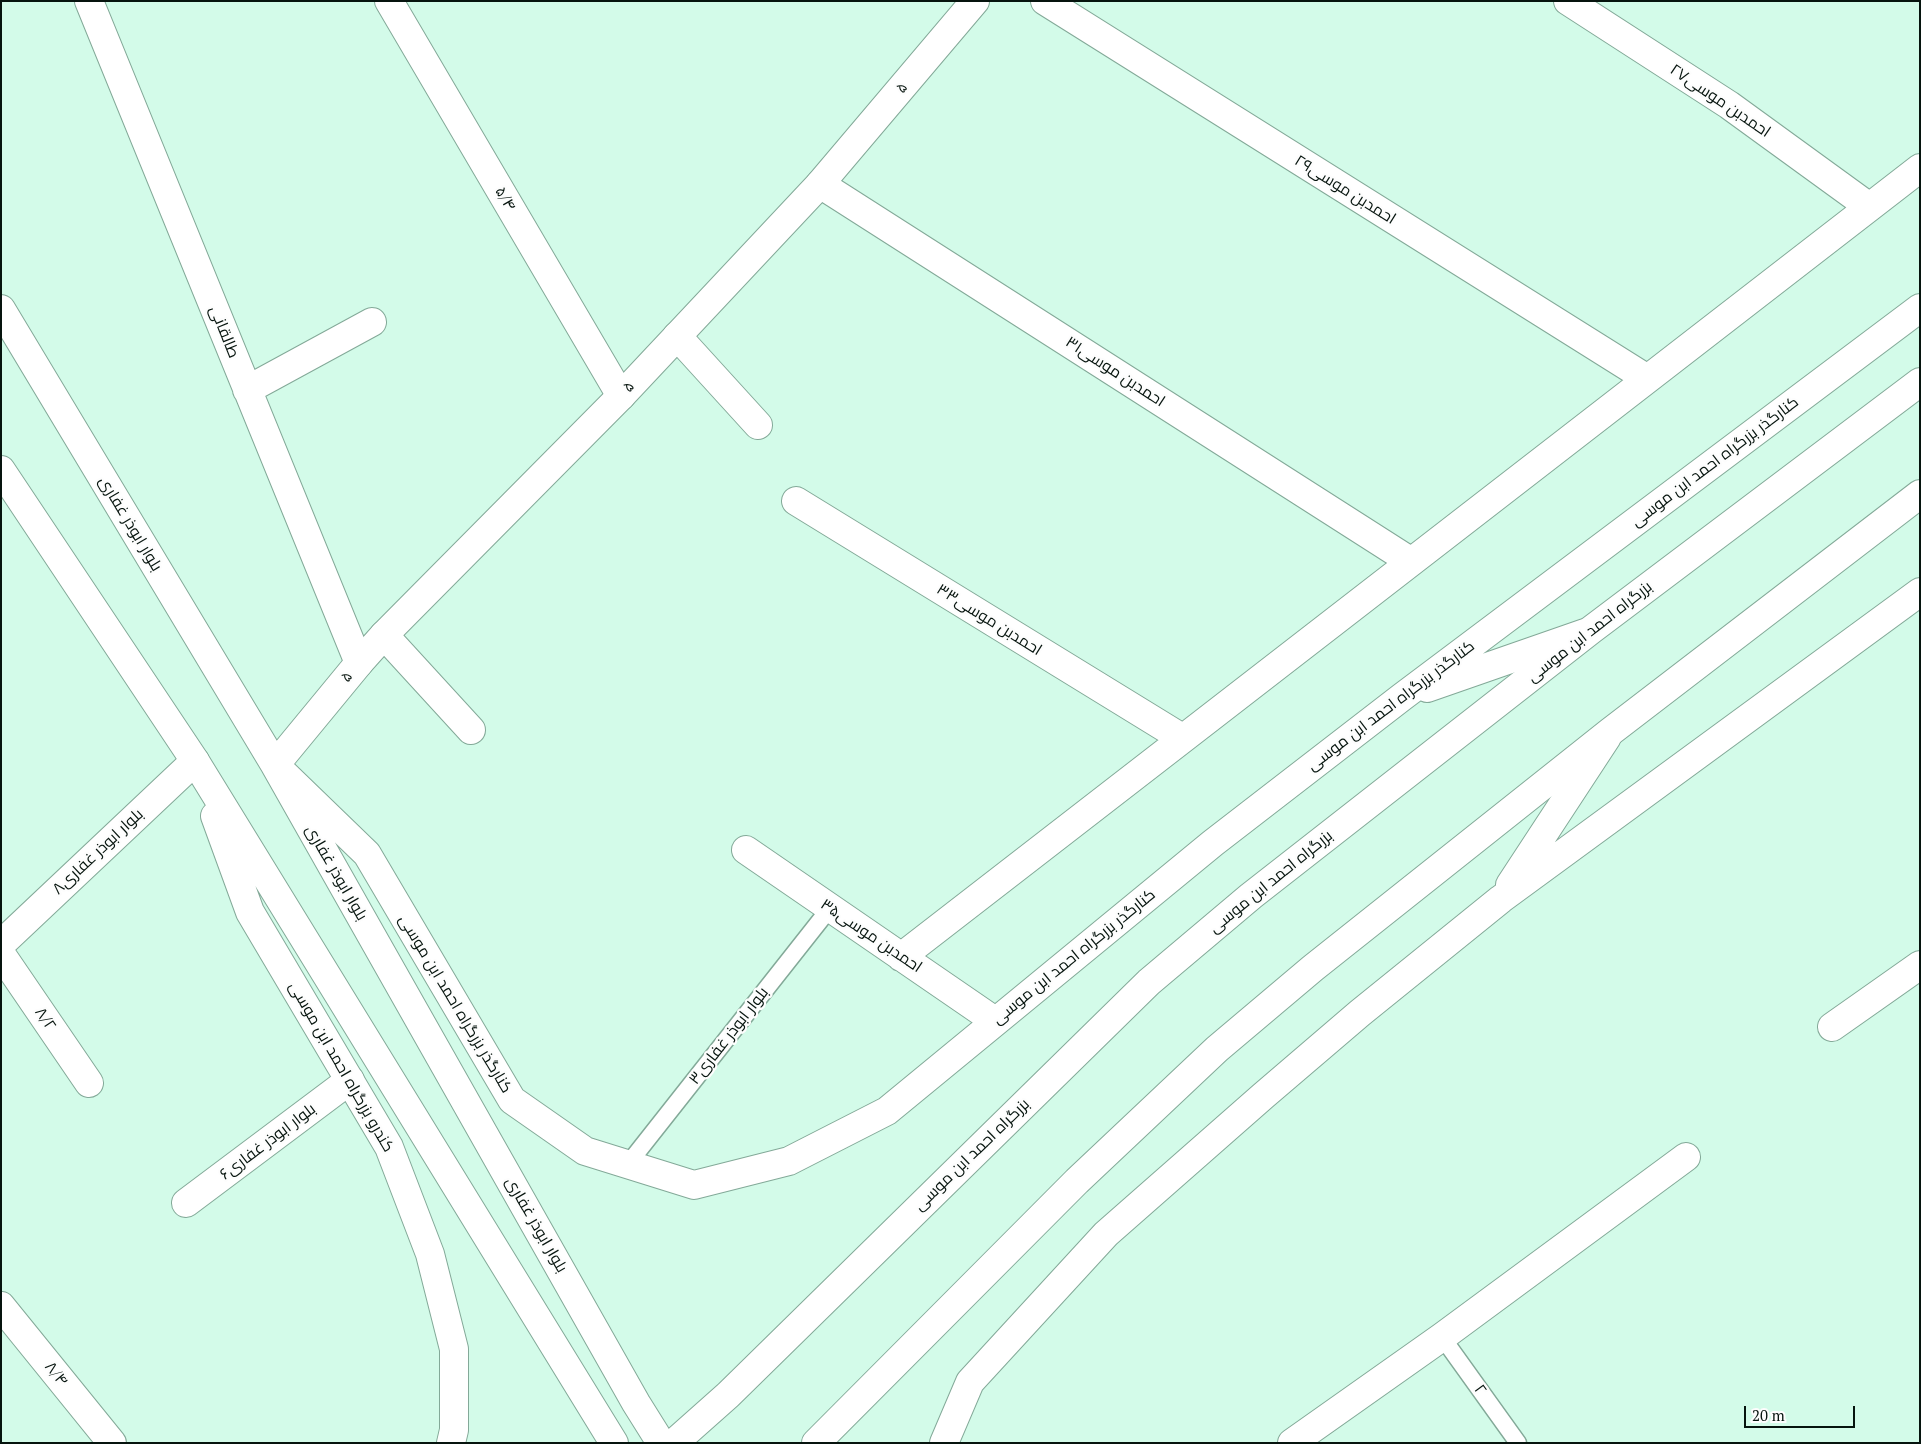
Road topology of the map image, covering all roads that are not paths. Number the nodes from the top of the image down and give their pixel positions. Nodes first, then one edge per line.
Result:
1 (89, 1) edge
2 (389, 1) edge
3 (975, 1) edge
4 (1045, 1) edge
5 (1568, 1) edge
6 (1920, 168) edge
7 (820, 184) junction
8 (1868, 206) junction
9 (1920, 308) edge
10 (1, 309) edge
11 (372, 322) dead end
12 (677, 336) junction
13 (1646, 378) junction
14 (1920, 382) edge
15 (247, 390) junction
16 (621, 396) junction
17 (758, 426) dead end
18 (5, 486) edge
19 (1920, 494) edge
20 (796, 501) dead end
21 (1410, 561) junction
22 (1920, 592) edge
23 (1591, 630) junction
24 (384, 635) junction
25 (359, 663) junction
26 (1402, 697) junction
27 (471, 730) dead end
28 (1610, 732) junction
29 (1182, 738) junction
30 (195, 761) junction
31 (275, 766) junction
32 (746, 850) dead end
33 (1501, 899) junction
34 (830, 908) junction
35 (1, 944) edge
36 (1, 954) edge
37 (901, 957) junction
38 (1920, 965) edge
39 (995, 1021) junction
40 (1832, 1027) dead end
41 (350, 1080) junction
42 (89, 1083) dead end
43 (1686, 1157) dead end
44 (628, 1164) junction
45 (186, 1203) dead end
46 (1, 1306) edge
47 (1442, 1337) junction
48 (112, 1443) edge
49 (450, 1443) edge
50 (614, 1443) edge
51 (661, 1443) edge
52 (674, 1443) edge
53 (816, 1443) edge
54 (944, 1443) edge
55 (1292, 1443) edge
56 (1518, 1443) edge

1 - 15 main road, طالقانی
2 - 16 main road, ۵/۴
3 - 7 main road, ۵
4 - 13 main road, ۲۹احمدبن موسی
5 - 8 main road, ۲۷احمدبن موسی
6 - 8 main road
7 - 12 main road, ۵
7 - 21 main road, ۳۱احمدبن موسی
8 - 13 main road
9 - 26 main road, کنارگذر بزرگراه احمد ابن موسی
10 - 31 main road, بلوار ابوذر غفاری
11 - 15 main road
12 - 16 main road, ۵
12 - 17 main road
13 - 21 main road
14 - 23 main road, بزرگراه احمد ابن موسی
15 - 25 main road, طالقانی
16 - 24 main road, ۵
18 - 30 main road
19 - 28 main road
20 - 29 main road, ۳۳احمدبن موسی
21 - 29 main road
22 - 33 main road
23 - 26 main road
23 - 52 main road, بزرگراه احمد ابن موسی
24 - 25 main road, ۵
24 - 27 main road
25 - 31 main road, ۵
26 - 39 main road, کنارگذر بزرگراه احمد ابن موسی
28 - 33 main road
28 - 53 main road
29 - 37 main road
30 - 35 main road, بلوار ابوذر غفاری۸
30 - 41 main road, کندرو بزرگراه احمد ابن موسی
30 - 50 main road
31 - 44 main road, کنارگذر بزرگراه احمد ابن موسی
31 - 51 main road, بلوار ابوذر غفاری
32 - 34 main road, ۳۵احمدبن موسی
33 - 54 main road
34 - 37 main road, ۳۵احمدبن موسی
34 - 44 lane, بلوار ابوذر غفاری۳
36 - 42 main road, ۸/۲
37 - 39 main road, ۳۵احمدبن موسی
38 - 40 main road
39 - 44 main road, کنارگذر بزرگراه احمد ابن موسی
41 - 45 main road, بلوار ابوذر غفاری۶
41 - 49 main road, کندرو بزرگراه احمد ابن موسی
43 - 47 main road
46 - 48 main road, ۸/۴
47 - 55 main road
47 - 56 lane, ۲

